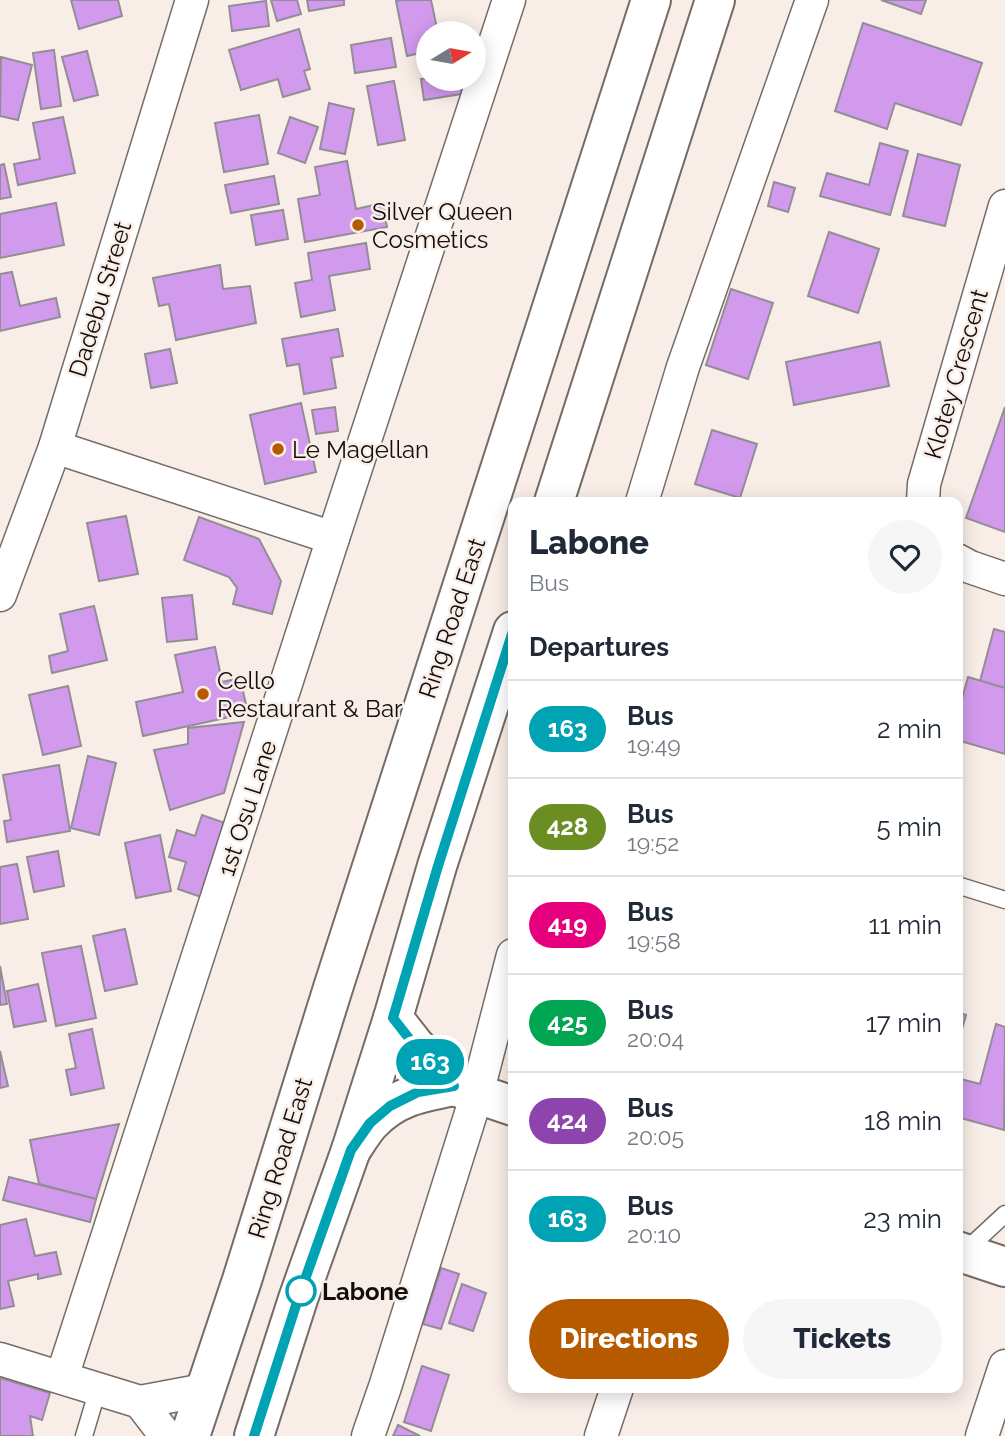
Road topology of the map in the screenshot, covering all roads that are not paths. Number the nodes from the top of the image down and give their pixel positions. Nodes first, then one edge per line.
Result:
1 (192, 0) edge
2 (509, 0) edge
3 (651, 0) edge
4 (715, 0) edge
5 (812, 0) edge
6 (1003, 219) edge
7 (55, 447) junction
8 (556, 497) edge
9 (644, 497) edge
10 (923, 497) edge
11 (333, 538) junction
12 (963, 563) edge
13 (1005, 579) edge
14 (0, 595) edge
15 (508, 647) edge
16 (963, 887) edge
17 (1005, 900) edge
18 (508, 970) edge
19 (393, 1018) junction
20 (465, 1090) junction
21 (508, 1104) edge
22 (351, 1150) junction
23 (1005, 1214) edge
24 (963, 1249) edge
25 (963, 1253) edge
26 (1005, 1267) edge
27 (0, 1359) edge
28 (1005, 1366) edge
29 (62, 1377) junction
30 (98, 1389) junction
31 (204, 1390) junction
32 (615, 1393) edge
33 (140, 1402) junction
34 (84, 1436) edge
35 (166, 1436) edge
36 (190, 1436) edge
37 (254, 1436) edge
38 (368, 1436) edge
39 (601, 1436) edge
40 (982, 1436) edge

1 - 7 street, Dadebu Street
2 - 11 street, 1st Osu Lane
3 - 31 main road, Ring Road East
4 - 8 main road
5 - 9 street
6 - 10 street, Klotey Crescent
7 - 11 street
7 - 14 street, Dadebu Street
11 - 29 street, 1st Osu Lane
12 - 13 street
15 - 19 main road
16 - 17 lane
18 - 20 street
19 - 20 main road
19 - 22 main road
20 - 21 main road
20 - 22 main road
20 - 38 street
22 - 37 main road
23 - 24 lane
25 - 26 main road
27 - 29 street
28 - 40 street
29 - 30 street
30 - 33 street
30 - 34 lane
31 - 33 street
31 - 36 main road, Ring Road East
32 - 39 street
33 - 35 street

